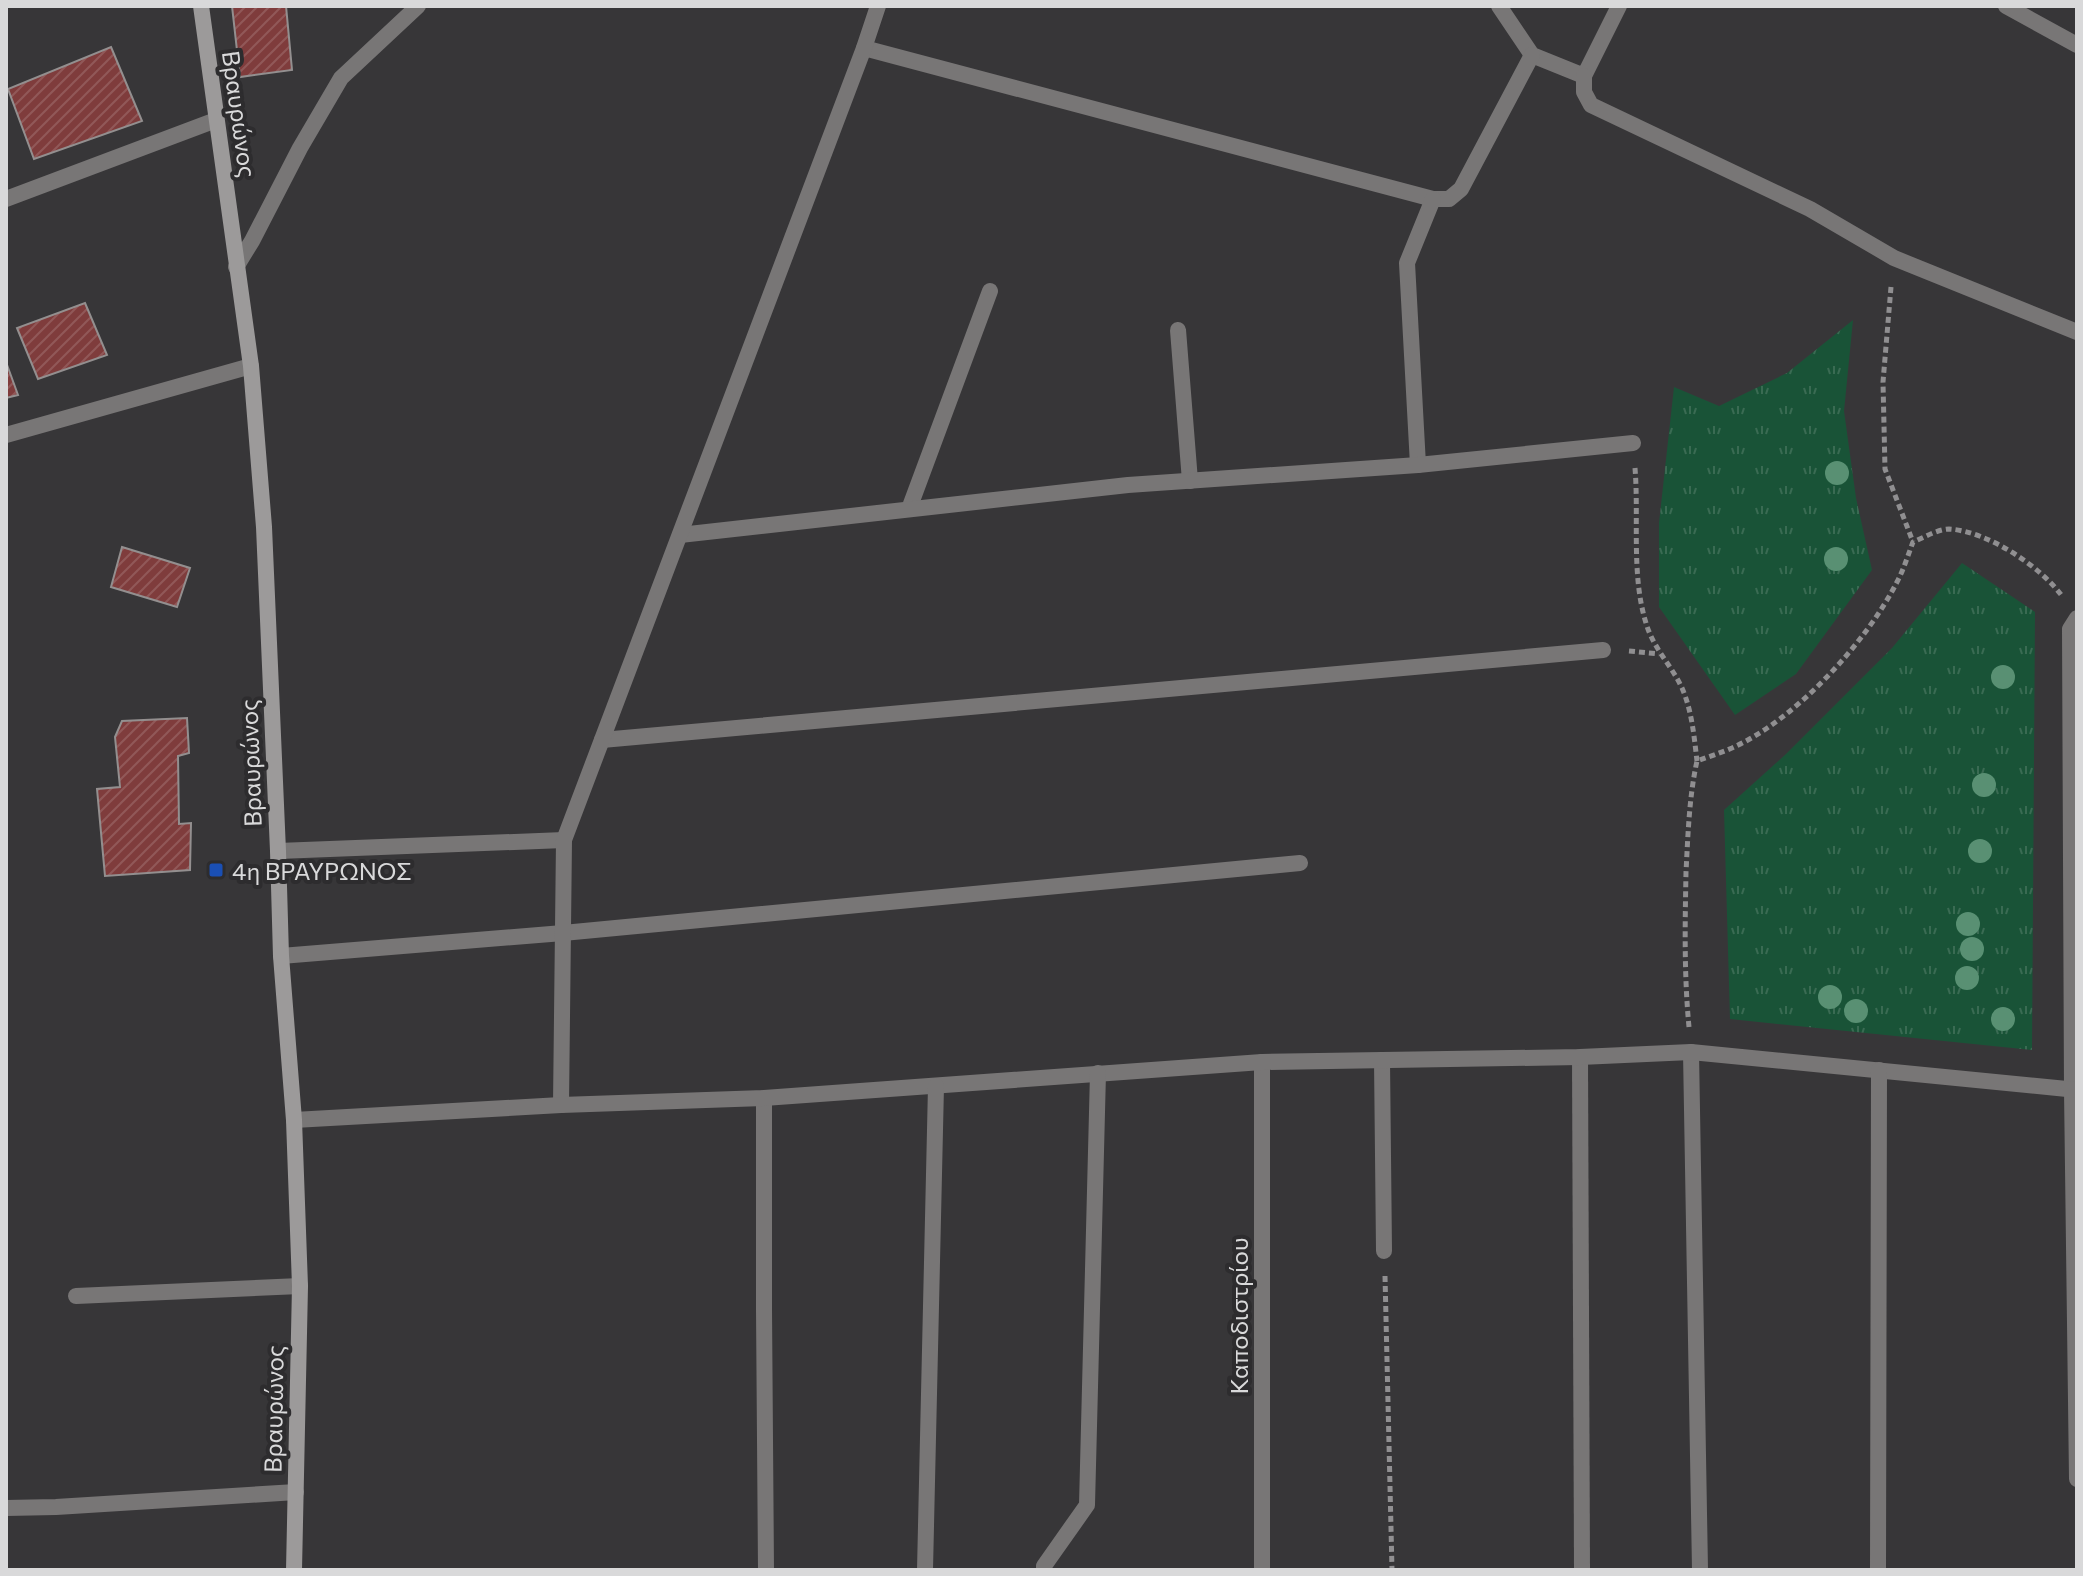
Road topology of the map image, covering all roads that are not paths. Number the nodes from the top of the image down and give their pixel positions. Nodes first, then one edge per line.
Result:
1 (201, 6) edge
2 (418, 6) edge
3 (878, 6) edge
4 (1499, 6) edge
5 (1619, 6) edge
6 (2006, 6) edge
7 (2077, 45) edge
8 (864, 48) junction
9 (1532, 55) junction
10 (1584, 76) junction
11 (216, 120) junction
12 (6, 199) edge
13 (1433, 199) junction
14 (236, 267) junction
15 (990, 291) dead end
16 (1178, 330) dead end
17 (2077, 332) edge
18 (251, 366) junction
19 (6, 435) edge
20 (1633, 443) road end
21 (1418, 465) junction
22 (1190, 481) junction
23 (909, 509) junction
24 (680, 535) junction
25 (2077, 618) edge
26 (1603, 650) dead end
27 (602, 740) junction
28 (564, 840) junction
29 (278, 851) junction
30 (1300, 863) dead end
31 (563, 933) junction
32 (281, 956) junction
33 (1691, 1052) junction
34 (1580, 1057) junction
35 (1382, 1060) junction
36 (1262, 1062) junction
37 (1879, 1070) junction
38 (1098, 1073) junction
39 (936, 1086) junction
40 (2074, 1090) edge
41 (764, 1098) junction
42 (561, 1105) junction
43 (294, 1120) junction
44 (1384, 1251) road end
45 (300, 1286) junction
46 (76, 1296) dead end
47 (2077, 1479) edge
48 (296, 1492) junction
49 (6, 1508) edge
50 (294, 1570) edge
51 (766, 1570) edge
52 (925, 1570) edge
53 (1044, 1570) edge
54 (1262, 1570) edge
55 (1582, 1570) edge
56 (1700, 1570) edge
57 (1878, 1570) edge

1 - 11 main road, Βραυρώνος
2 - 14 street
3 - 8 street
4 - 9 street
5 - 10 street
6 - 7 street
8 - 13 street
8 - 24 street
9 - 10 street
9 - 13 street
10 - 17 street
11 - 12 street
11 - 14 main road, Βραυρώνος
13 - 21 street
14 - 18 main road, Βραυρώνος
15 - 23 street
16 - 22 street
18 - 19 street
18 - 29 main road, Βραυρώνος
20 - 21 street
21 - 22 street
22 - 23 street
23 - 24 street
24 - 27 street
25 - 40 street
26 - 27 street
27 - 28 street
28 - 29 street
28 - 31 street
29 - 32 main road, Βραυρώνος
30 - 31 street
31 - 32 street
31 - 42 street
32 - 43 main road, Βραυρώνος
33 - 34 street
33 - 37 street
33 - 56 street
34 - 35 street
34 - 55 street
35 - 36 street
35 - 44 street
36 - 38 street
36 - 54 street, Καποδιστρίου
37 - 40 street
37 - 57 street
38 - 39 street
38 - 53 street
39 - 41 street
39 - 52 street
40 - 47 street
41 - 42 street
41 - 51 street
42 - 43 street
43 - 45 main road, Βραυρώνος
45 - 46 street
45 - 48 main road, Βραυρώνος
48 - 49 street
48 - 50 main road, Βραυρώνος

